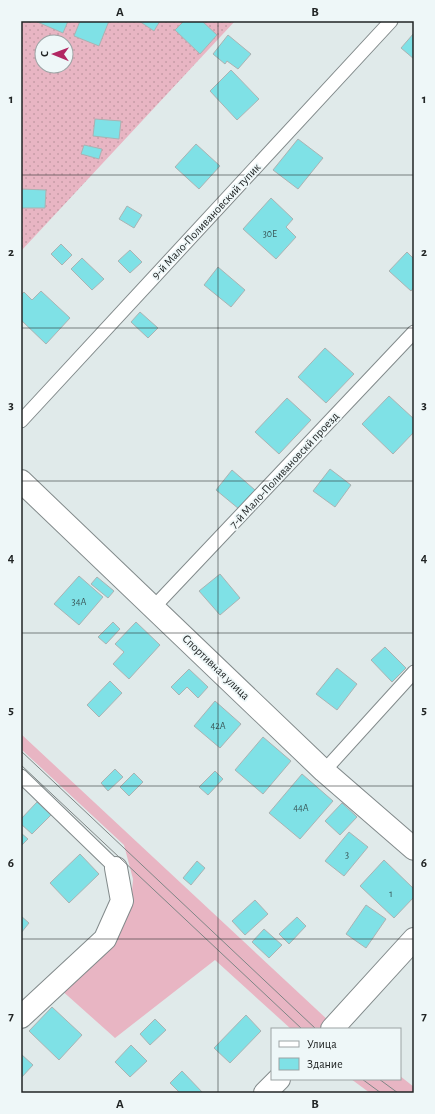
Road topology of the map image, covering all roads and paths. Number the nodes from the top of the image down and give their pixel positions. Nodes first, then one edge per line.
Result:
1 (391, 21) edge
2 (414, 332) edge
3 (21, 421) edge
4 (21, 481) edge
5 (153, 608) junction
6 (414, 672) edge
7 (324, 771) junction
8 (21, 776) edge
9 (414, 849) edge
10 (116, 868) joint
11 (414, 939) edge
12 (21, 1017) edge
13 (333, 1028) edge
14 (278, 1080) edge
15 (265, 1093) edge

1 - 3 lane, 9-й Мало-Поливановский тупик
2 - 5 lane, 7-й Мало-Поливановскй проезд
4 - 5 street, Спортивная улица
5 - 7 street, Спортивная улица
6 - 7 lane
7 - 9 street, Спортивная улица
8 - 10 lane
10 - 12 street
11 - 13 street
14 - 15 street

